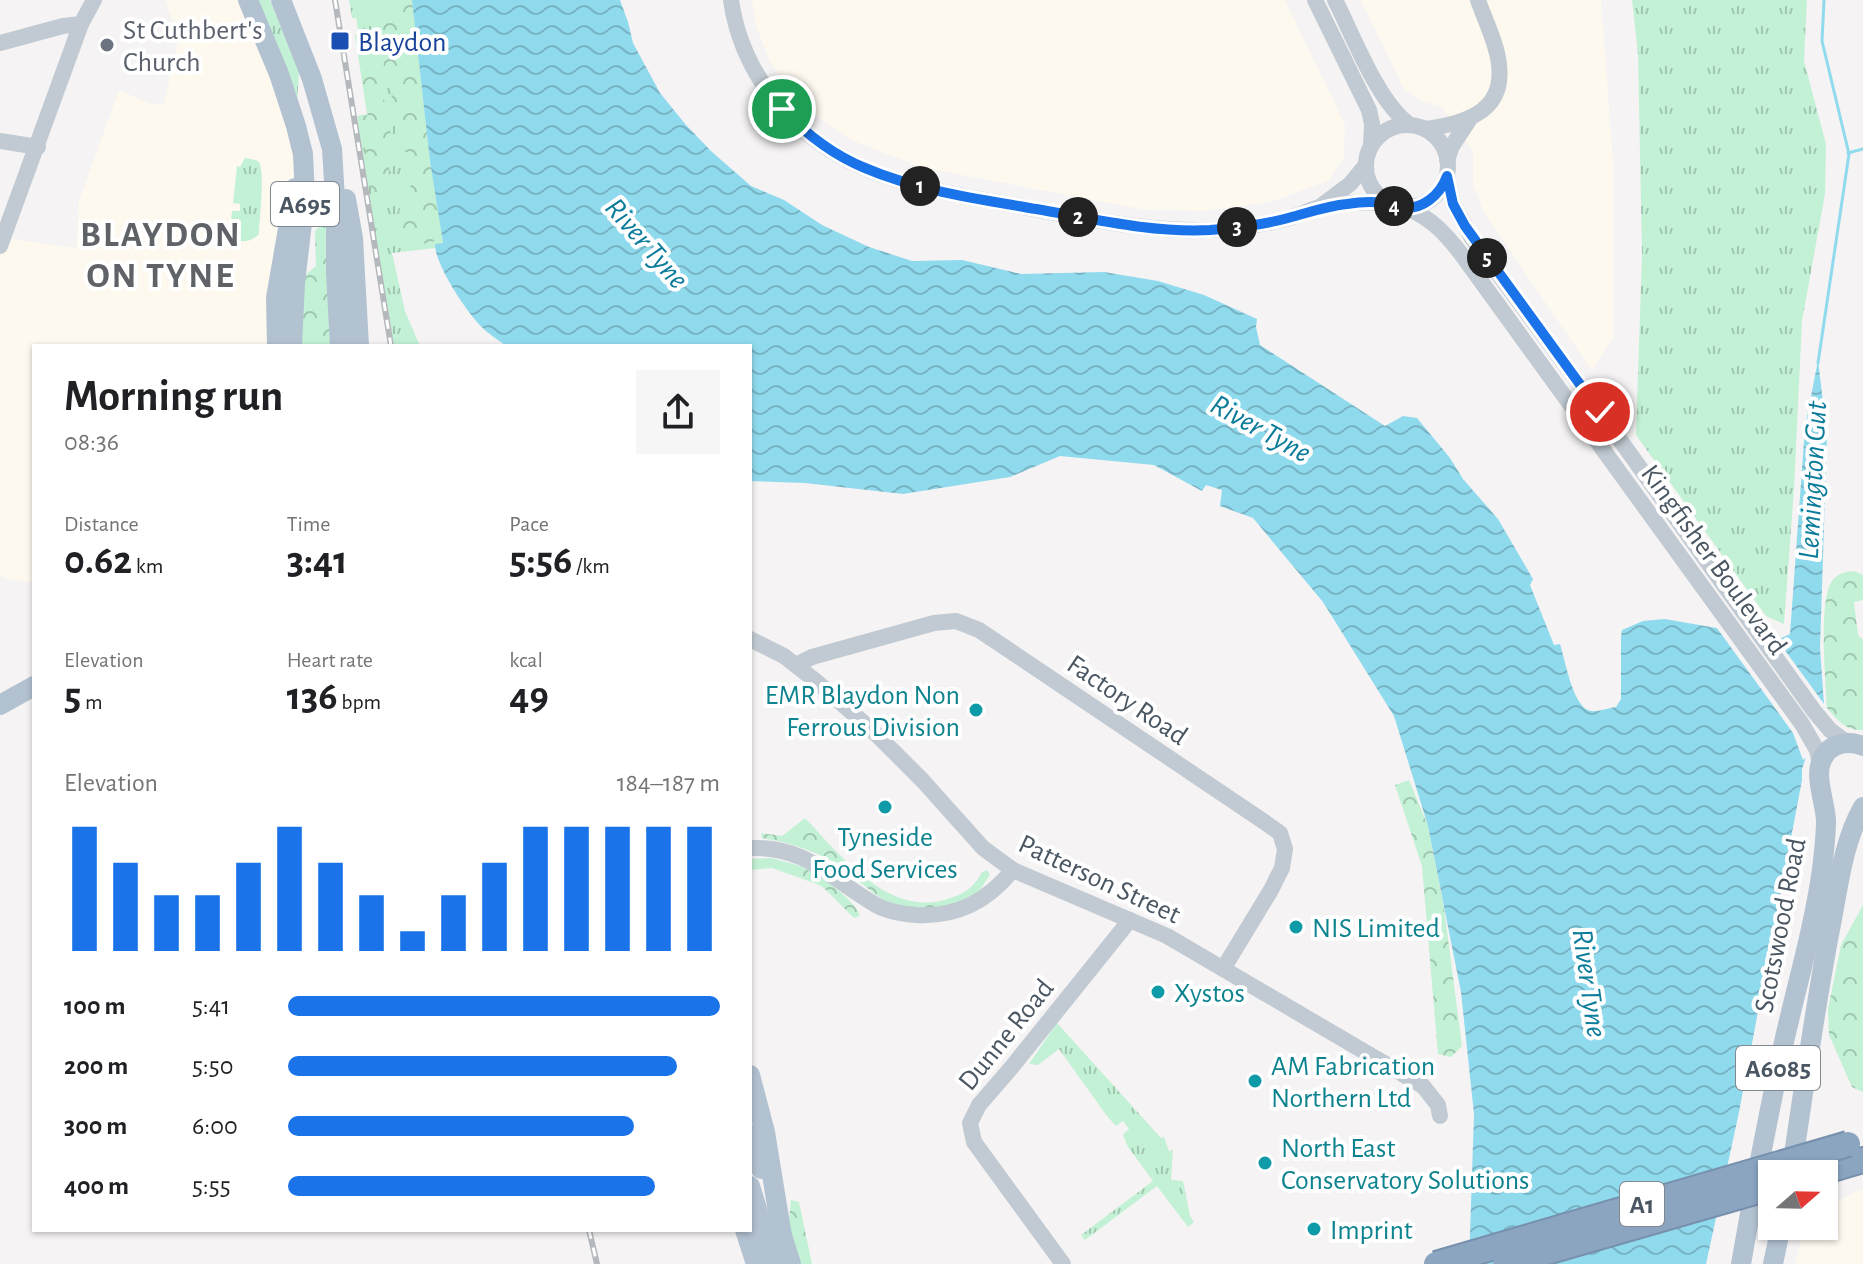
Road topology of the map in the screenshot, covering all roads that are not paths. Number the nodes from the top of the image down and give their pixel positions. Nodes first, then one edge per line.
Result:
1 (94, 0) edge
2 (248, 0) edge
3 (281, 0) edge
4 (731, 0) edge
5 (1315, 0) edge
6 (1335, 0) edge
7 (1478, 0) edge
8 (81, 24) junction
9 (0, 43) edge
10 (1469, 120) junction
11 (1417, 127) junction
12 (0, 141) edge
13 (1371, 146) junction
14 (38, 147) junction
15 (332, 149) junction
16 (1365, 166) junction
17 (1447, 168) junction
18 (1387, 203) junction
19 (1320, 207) junction
20 (1407, 208) junction
21 (1, 240) edge
22 (288, 278) junction
23 (277, 344) edge
24 (292, 344) edge
25 (340, 344) edge
26 (359, 344) edge
27 (1725, 602) junction
28 (752, 640) edge
29 (796, 665) junction
30 (32, 687) edge
31 (0, 705) edge
32 (1853, 742) edge
33 (1818, 757) junction
34 (1821, 785) junction
35 (1853, 803) edge
36 (752, 848) edge
37 (1013, 870) junction
38 (1130, 920) junction
39 (1223, 969) junction
40 (752, 1083) edge
41 (1440, 1116) dead end
42 (752, 1140) edge
43 (1857, 1152) edge
44 (1793, 1160) edge
45 (1838, 1162) edge
46 (1758, 1191) edge
47 (752, 1192) edge
48 (746, 1232) edge
49 (782, 1236) junction
50 (1778, 1240) edge
51 (756, 1264) edge
52 (774, 1264) edge
53 (791, 1264) edge
54 (1063, 1264) edge
55 (1436, 1264) edge
56 (1505, 1264) edge
57 (1741, 1264) edge
58 (1773, 1264) edge

1 - 8 street
2 - 22 main road, A695
3 - 15 main road, A695
4 - 19 street
5 - 13 street
6 - 11 street
7 - 10 street
8 - 9 street
8 - 14 street
10 - 11 street
10 - 17 street
11 - 13 street
11 - 17 street
12 - 14 street
13 - 16 street
14 - 21 street
15 - 25 main road, A695
15 - 26 main road
16 - 18 street
16 - 19 street
17 - 20 street
17 - 27 street, Kingfisher Boulevard
18 - 19 street
18 - 20 street
20 - 27 street, Kingfisher Boulevard
22 - 23 main road
22 - 24 main road
27 - 32 street, Kingfisher Boulevard
27 - 33 street, Kingfisher Boulevard
28 - 29 street, Patterson Street
29 - 37 street, Patterson Street
29 - 39 street, Factory Road
30 - 31 main road
32 - 33 main road
33 - 34 main road, Scotswood Road
34 - 35 main road
34 - 57 main road, Scotswood Road / A6085
35 - 44 main road, Scotswood Road / A6085
36 - 37 street
37 - 38 street, Patterson Street
38 - 39 street, Patterson Street
38 - 54 street, Dunne Road
39 - 41 street, Patterson Street
40 - 49 main road
42 - 49 main road
43 - 45 highway, A1
43 - 55 highway, A1, bridge
46 - 56 highway, A1, bridge
47 - 52 main road
48 - 51 main road
49 - 53 main road
50 - 58 main road

